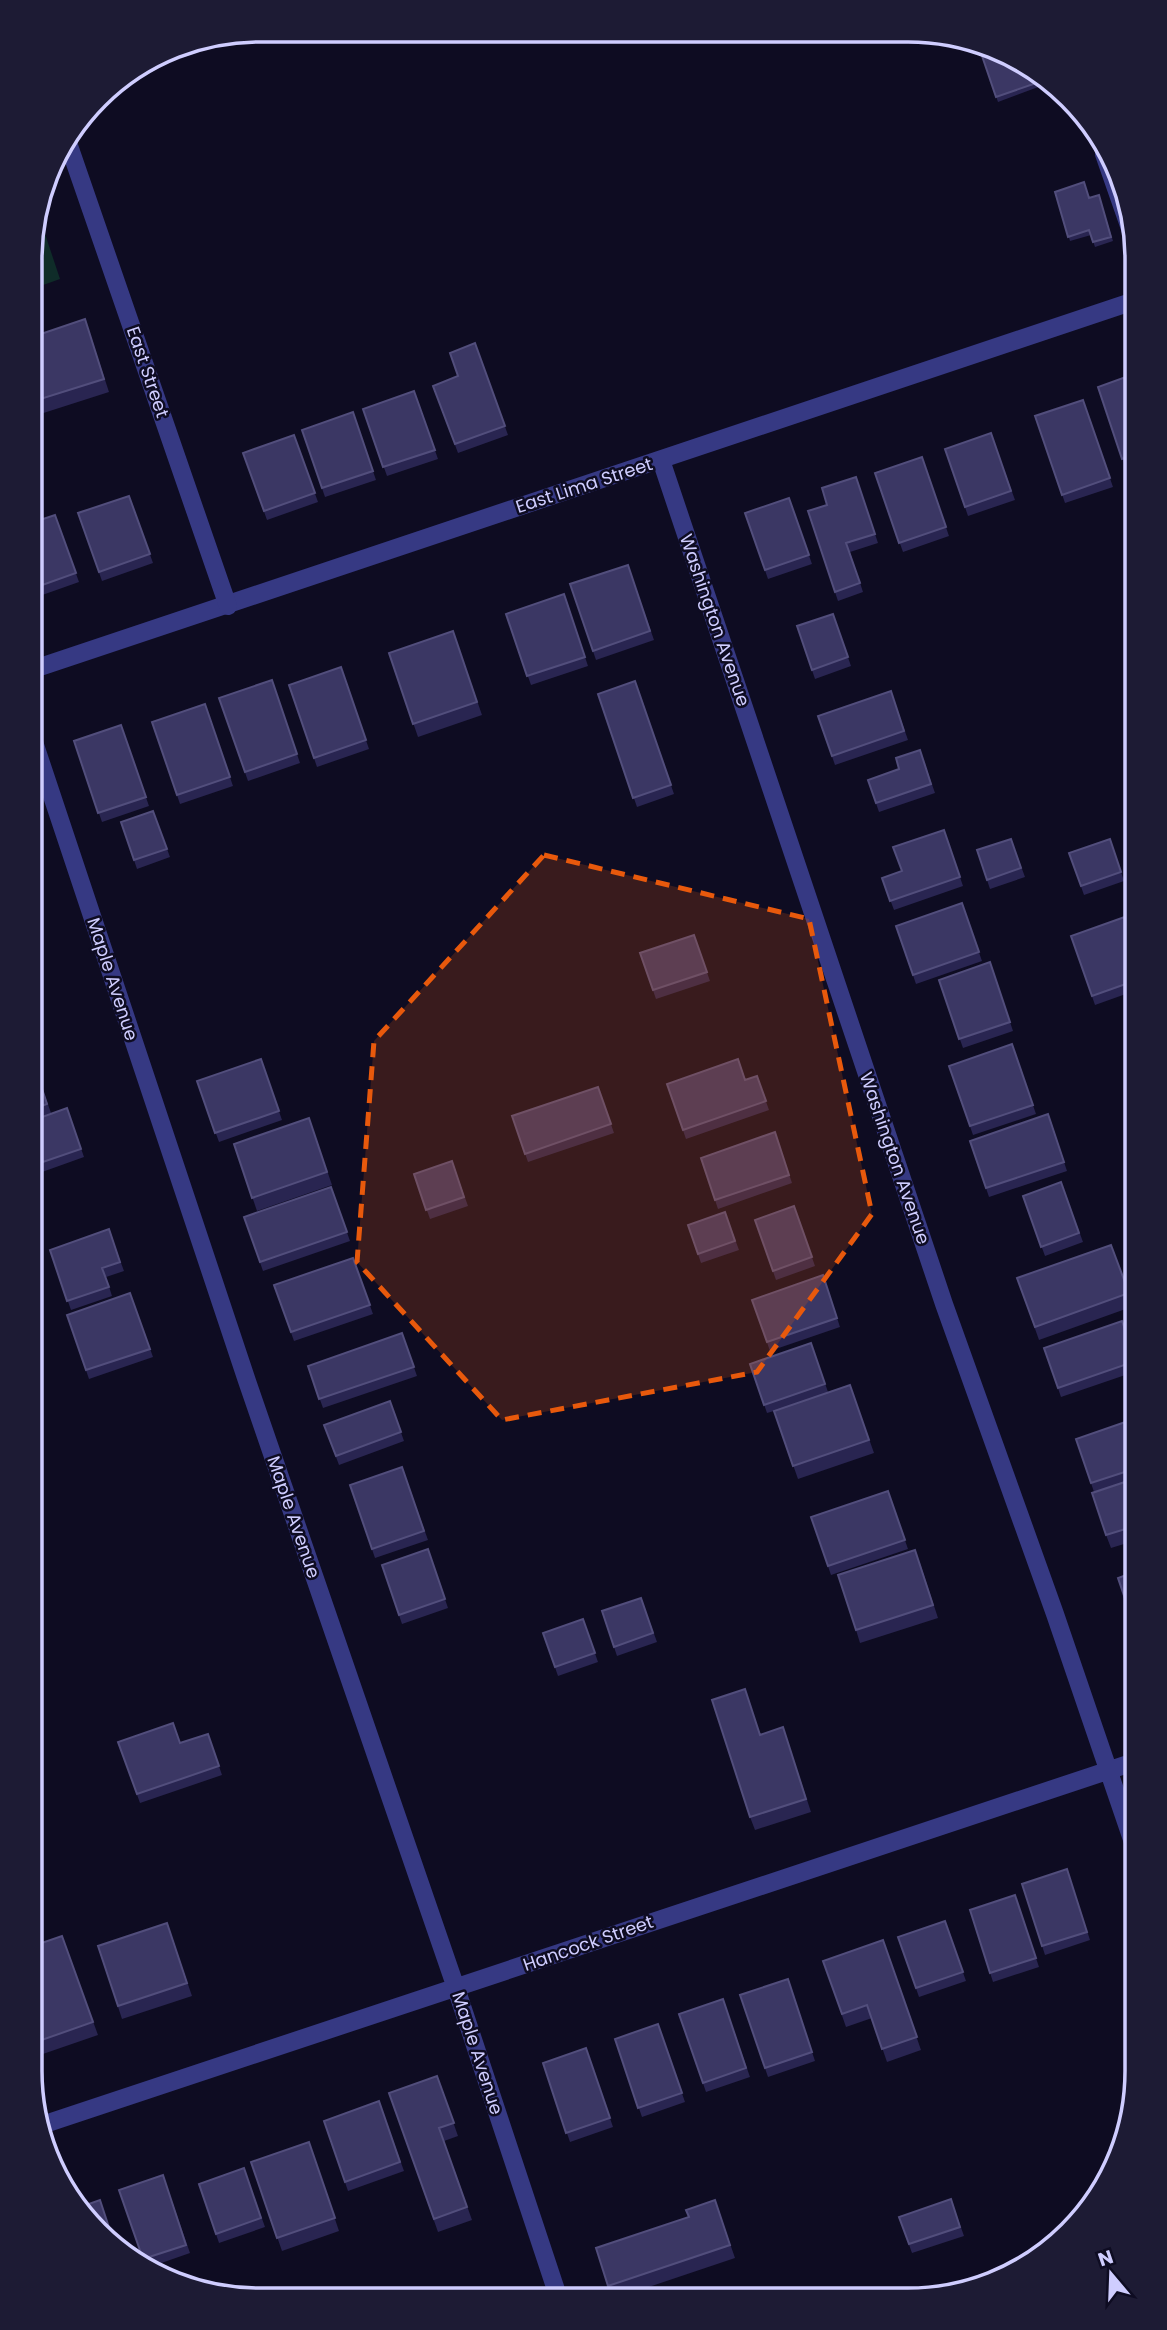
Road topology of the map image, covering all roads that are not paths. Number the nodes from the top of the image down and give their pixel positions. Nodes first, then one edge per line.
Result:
1 (71, 151) edge
2 (1125, 304) edge
3 (661, 460) junction
4 (228, 606) junction
5 (42, 666) edge
6 (42, 766) edge
7 (1125, 1765) edge
8 (1108, 1770) junction
9 (1125, 1819) edge
10 (456, 1988) junction
11 (48, 2123) edge
12 (555, 2288) edge

1 - 4 street, East Street
2 - 3 street, East Lima Street
3 - 4 street, East Lima Street
3 - 8 street, Washington Avenue
4 - 5 street, East Lima Street
6 - 10 street, Maple Avenue
7 - 8 street, Hancock Street
8 - 9 street, Washington Avenue
8 - 10 street, Hancock Street
10 - 11 street, Hancock Street
10 - 12 street, Maple Avenue

